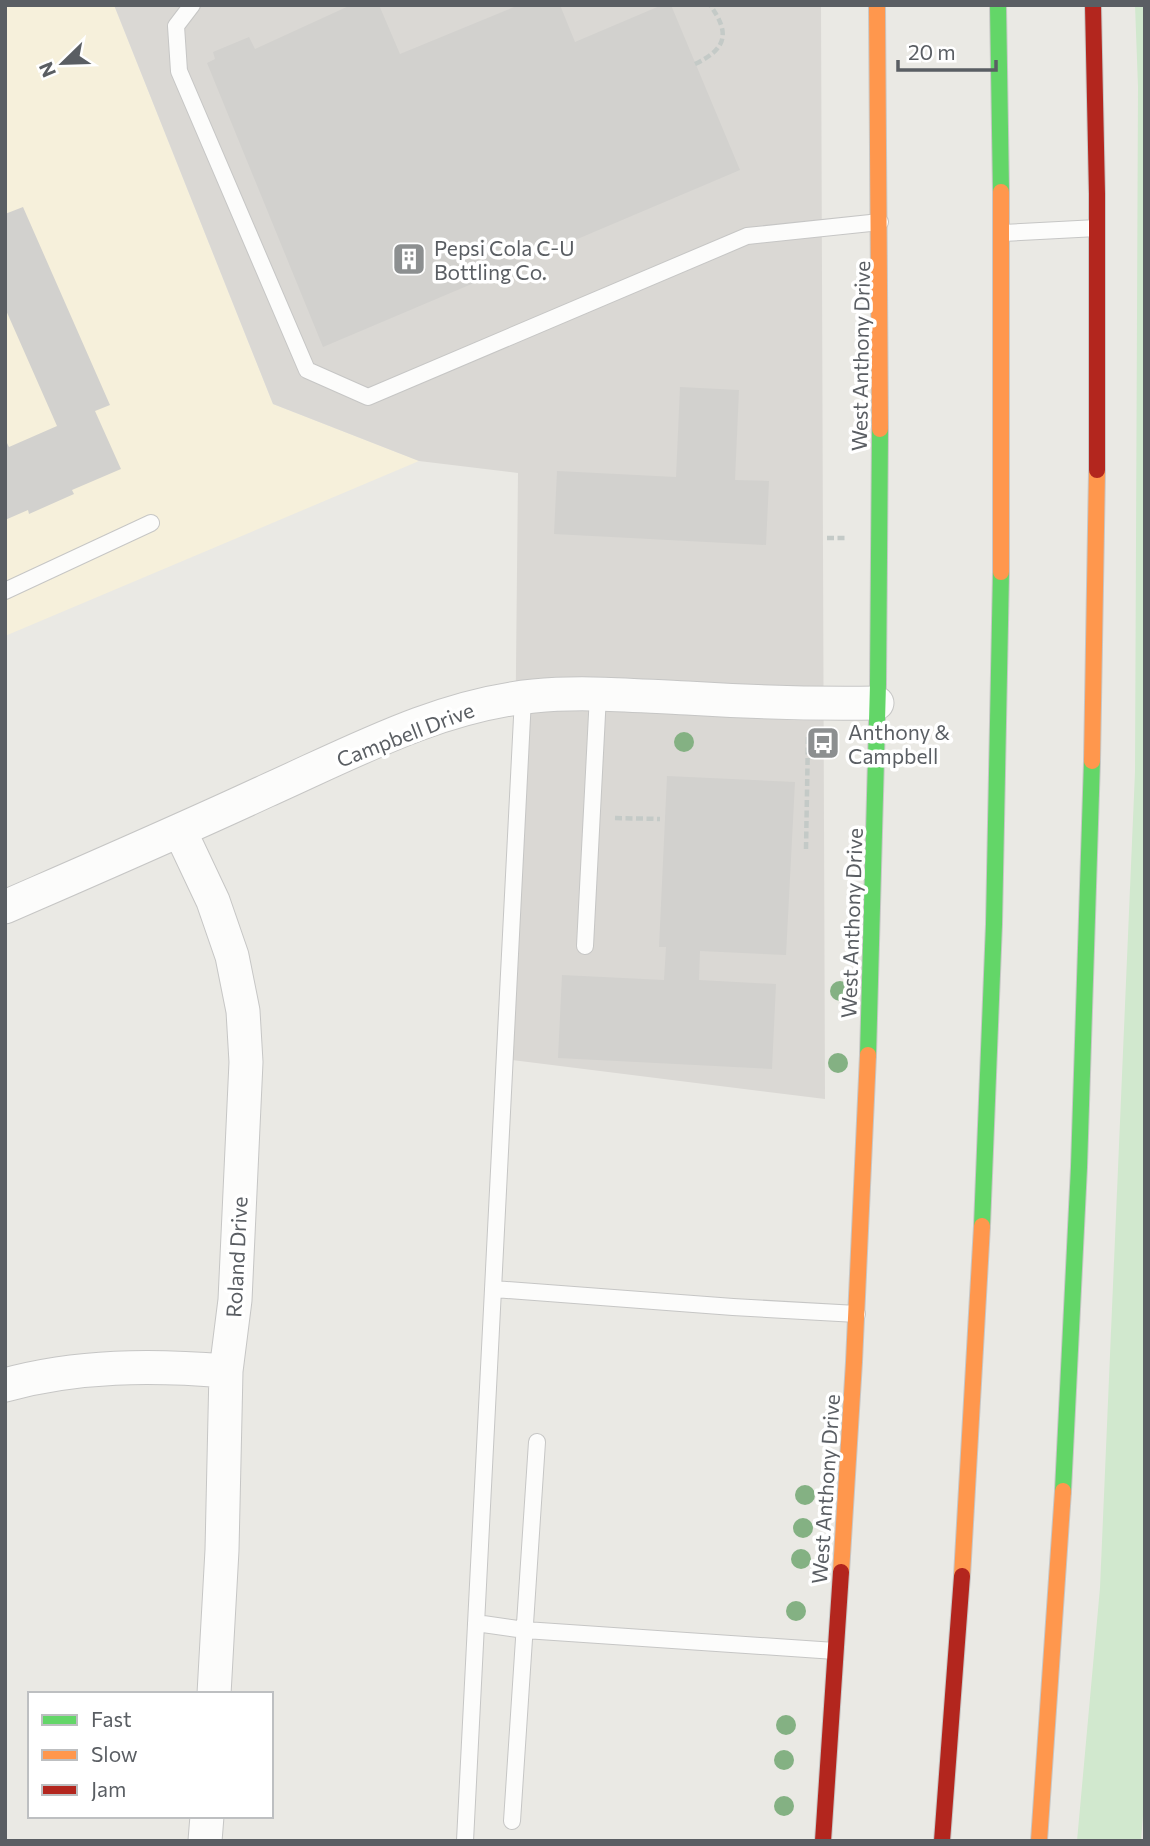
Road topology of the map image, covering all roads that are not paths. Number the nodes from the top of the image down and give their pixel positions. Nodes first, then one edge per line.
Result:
1 (192, 5) edge
2 (877, 5) edge
3 (999, 5) edge
4 (1093, 5) edge
5 (881, 222) junction
6 (1097, 228) junction
7 (1003, 233) junction
8 (151, 523) dead end
9 (5, 591) edge
10 (598, 695) junction
11 (523, 698) junction
12 (877, 703) junction
13 (180, 831) junction
14 (5, 907) edge
15 (585, 946) dead end
16 (494, 1289) junction
17 (857, 1314) junction
18 (226, 1371) junction
19 (5, 1385) edge
20 (537, 1442) dead end
21 (476, 1623) junction
22 (525, 1630) junction
23 (835, 1651) junction
24 (214, 1692) edge
25 (207, 1818) edge
26 (512, 1821) dead end
27 (205, 1841) edge
28 (465, 1841) edge
29 (823, 1841) edge
30 (942, 1841) edge
31 (1039, 1841) edge

1 - 5 lane
2 - 5 main road, West Anthony Drive
3 - 7 main road
4 - 6 main road
5 - 12 main road, West Anthony Drive
6 - 7 lane
6 - 31 main road
7 - 30 main road
8 - 9 lane
10 - 11 street, Campbell Drive
10 - 12 street, Campbell Drive
10 - 15 lane
11 - 13 street, Campbell Drive
11 - 16 lane
12 - 17 main road, West Anthony Drive
13 - 14 street, Campbell Drive
13 - 18 street, Roland Drive
16 - 17 lane
16 - 21 lane
17 - 23 main road, West Anthony Drive
18 - 19 street
18 - 24 street, Roland Drive
20 - 22 lane
21 - 22 lane
21 - 28 lane
22 - 23 lane
22 - 26 lane
23 - 29 main road, West Anthony Drive
25 - 27 street

